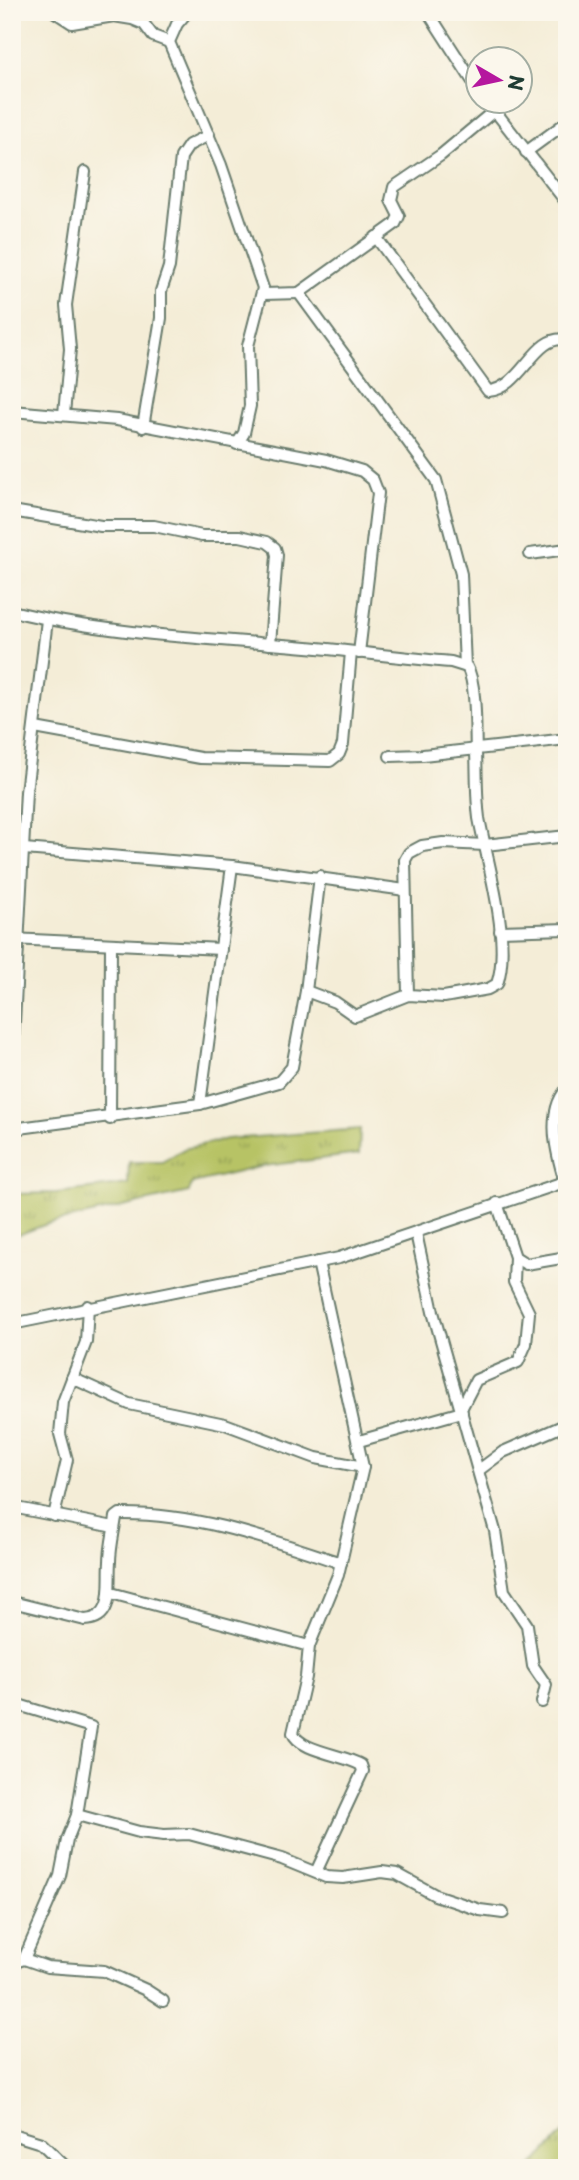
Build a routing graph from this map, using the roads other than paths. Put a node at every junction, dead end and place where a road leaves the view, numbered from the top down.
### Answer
1 (55, 12) edge
2 (187, 12) edge
3 (428, 12) edge
4 (169, 42) junction
5 (463, 65) edge
6 (481, 116) edge
7 (499, 116) edge
8 (567, 122) edge
9 (209, 135) junction
10 (526, 152) junction
11 (85, 172) dead end
12 (567, 203) edge
13 (376, 237) junction
14 (299, 293) junction
15 (264, 294) junction
16 (567, 340) edge
17 (12, 411) edge
18 (64, 414) junction
19 (143, 426) junction
20 (237, 444) junction
21 (12, 511) edge
22 (567, 549) edge
23 (530, 554) dead end
24 (12, 611) edge
25 (47, 620) junction
26 (270, 644) junction
27 (355, 652) junction
28 (465, 666) junction
29 (35, 728) junction
30 (567, 739) edge
31 (476, 748) junction
32 (390, 756) dead end
33 (567, 836) edge
34 (485, 845) junction
35 (18, 849) edge
36 (232, 866) junction
37 (320, 876) junction
38 (405, 890) junction
39 (567, 929) edge
40 (500, 930) junction
41 (16, 939) edge
42 (111, 945) junction
43 (221, 949) junction
44 (306, 991) junction
45 (408, 995) junction
46 (12, 1062) edge
47 (567, 1089) edge
48 (200, 1104) junction
49 (110, 1119) junction
50 (12, 1129) edge
51 (566, 1181) edge
52 (497, 1203) junction
53 (416, 1233) junction
54 (514, 1257) junction
55 (567, 1257) edge
56 (318, 1262) junction
57 (88, 1306) junction
58 (12, 1324) edge
59 (72, 1378) junction
60 (462, 1411) junction
61 (567, 1424) edge
62 (359, 1441) junction
63 (363, 1467) junction
64 (479, 1470) junction
65 (12, 1507) edge
66 (54, 1516) junction
67 (114, 1527) junction
68 (341, 1563) junction
69 (110, 1593) junction
70 (12, 1602) edge
71 (309, 1646) junction
72 (542, 1702) dead end
73 (12, 1703) edge
74 (77, 1815) junction
75 (316, 1872) junction
76 (503, 1913) dead end
77 (18, 1961) edge
78 (163, 2001) dead end
79 (12, 2134) edge
80 (67, 2168) edge

1 - 4 street
2 - 4 street
3 - 5 street
4 - 9 street
6 - 13 street
7 - 10 street
8 - 10 street
9 - 15 street
9 - 19 street
10 - 12 street
11 - 18 street
13 - 14 street
13 - 16 street
14 - 15 street
14 - 28 street
15 - 20 street
17 - 18 street
18 - 19 street
19 - 20 street
20 - 27 street
21 - 26 street
22 - 23 street
24 - 25 street
25 - 26 street
25 - 29 street
26 - 27 street
27 - 28 street
27 - 29 street
28 - 31 street
29 - 35 street
30 - 31 street
31 - 32 street
31 - 34 street
33 - 34 street
34 - 38 street
34 - 40 street
35 - 36 street
35 - 41 street
36 - 37 street
36 - 43 street
37 - 38 street
37 - 44 street
38 - 45 street
39 - 40 street
40 - 45 street
41 - 42 street
41 - 46 street
42 - 43 street
42 - 49 street
43 - 48 street
44 - 45 street
44 - 48 street
47 - 51 street
48 - 49 street
49 - 50 street
51 - 52 street
52 - 53 street
52 - 54 street
53 - 56 street
53 - 60 street
54 - 55 street
54 - 60 street
56 - 57 street
56 - 62 street
57 - 58 street
57 - 59 street
59 - 63 street
59 - 66 street
60 - 62 street
60 - 64 street
61 - 64 street
62 - 63 street
63 - 68 street
64 - 72 street
65 - 66 street
66 - 67 street
67 - 68 street
67 - 69 street
68 - 71 street
69 - 70 street
69 - 71 street
71 - 75 street
73 - 74 street
74 - 75 street
74 - 77 street
75 - 76 street
77 - 78 street
79 - 80 street

